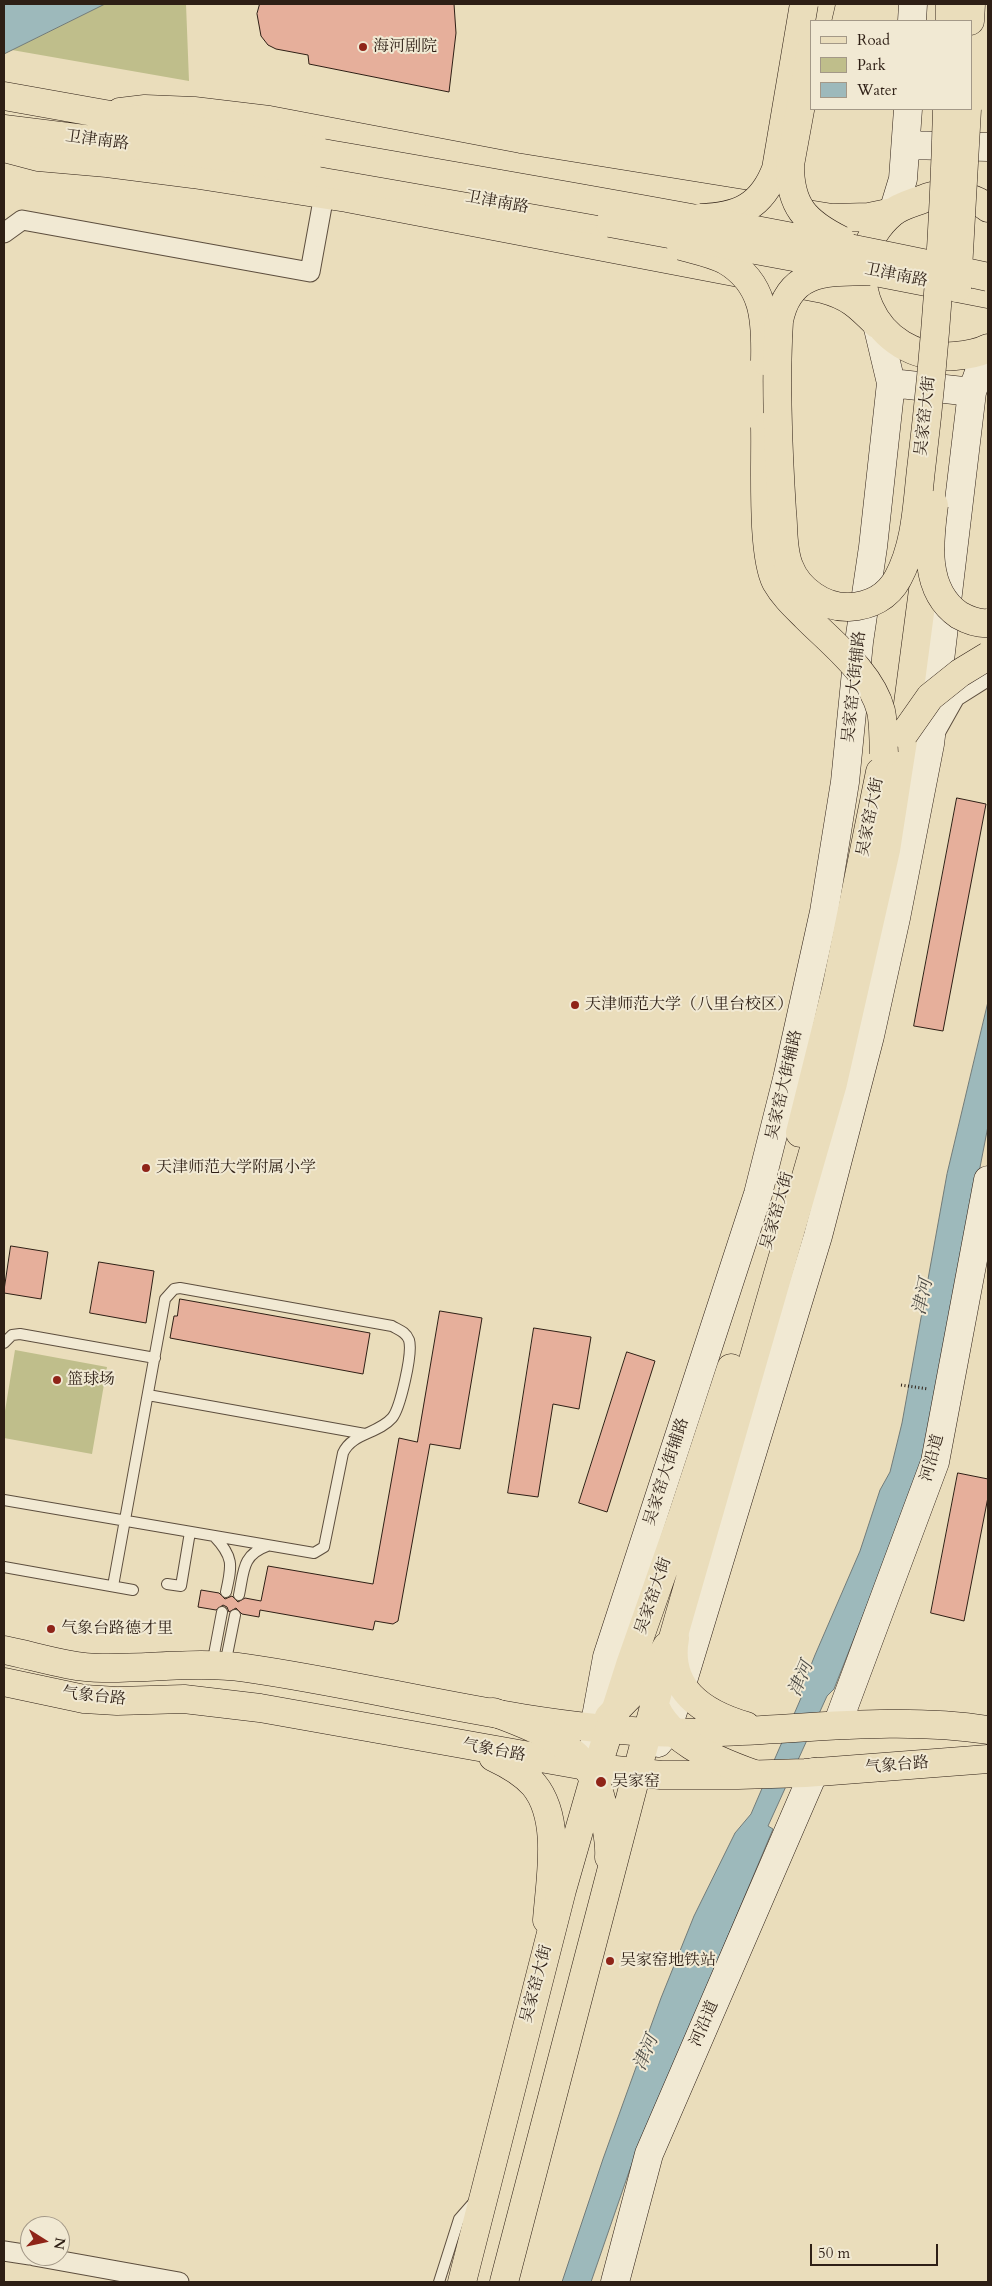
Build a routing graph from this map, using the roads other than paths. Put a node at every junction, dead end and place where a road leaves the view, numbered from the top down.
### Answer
1 (804, 4) edge
2 (821, 4) edge
3 (913, 4) edge
4 (950, 4) edge
5 (971, 4) edge
6 (817, 20) edge
7 (912, 20) edge
8 (950, 20) edge
9 (970, 20) edge
10 (810, 55) edge
11 (9, 97) edge
12 (908, 110) edge
13 (947, 110) edge
14 (967, 110) edge
15 (109, 113) junction
16 (4, 129) edge
17 (906, 145) junction
18 (988, 147) edge
19 (4, 148) edge
20 (322, 173) junction
21 (988, 208) edge
22 (893, 212) junction
23 (695, 218) junction
24 (610, 223) junction
25 (4, 233) edge
26 (874, 262) junction
27 (988, 277) edge
28 (988, 294) edge
29 (877, 324) junction
30 (988, 348) edge
31 (891, 383) junction
32 (972, 392) junction
33 (922, 533) junction
34 (988, 623) edge
35 (988, 656) edge
36 (988, 676) edge
37 (904, 734) junction
38 (930, 744) junction
39 (884, 753) junction
40 (988, 1180) edge
41 (4, 1343) edge
42 (154, 1358) junction
43 (733, 1392) junction
44 (148, 1395) junction
45 (365, 1434) junction
46 (4, 1500) edge
47 (683, 1514) junction
48 (124, 1521) junction
49 (190, 1532) junction
50 (214, 1536) junction
51 (268, 1546) junction
52 (4, 1567) edge
53 (167, 1584) dead end
54 (113, 1586) junction
55 (133, 1590) dead end
56 (226, 1592) dead end
57 (239, 1595) dead end
58 (222, 1612) dead end
59 (235, 1614) dead end
60 (679, 1618) junction
61 (4, 1650) edge
62 (218, 1666) junction
63 (648, 1676) junction
64 (4, 1682) edge
65 (682, 1684) junction
66 (493, 1712) junction
67 (607, 1723) junction
68 (662, 1726) junction
69 (830, 1726) junction
70 (759, 1730) junction
71 (988, 1730) edge
72 (554, 1740) junction
73 (474, 1747) junction
74 (988, 1759) edge
75 (592, 1771) junction
76 (637, 1772) junction
77 (810, 1772) junction
78 (754, 1774) junction
79 (608, 1881) junction
80 (544, 1958) junction
81 (484, 2191) junction
82 (4, 2251) edge
83 (20, 2253) edge
84 (70, 2262) edge
85 (179, 2282) edge
86 (439, 2282) edge
87 (462, 2282) edge
88 (504, 2282) edge
89 (615, 2282) edge

1 - 23 main road, bridge
2 - 6 main road
3 - 7 street
4 - 8 main road
5 - 9 main road
10 - 26 main road, bridge
11 - 15 main road, 卫津南路
12 - 17 street
13 - 33 main road, 吴家窑大街, bridge
14 - 33 main road, 吴家窑大街, bridge
15 - 20 main road, 卫津南路
15 - 22 main road
16 - 20 main road, 卫津南路
17 - 18 street
17 - 22 street
19 - 20 main road
20 - 23 main road, 卫津南路, bridge
20 - 24 main road, 卫津南路
20 - 25 street
20 - 29 main road
21 - 22 main road
22 - 29 main road
23 - 26 main road, 卫津南路, bridge
24 - 26 main road, 卫津南路, bridge
24 - 39 main road, bridge
26 - 27 main road, 卫津南路, bridge
26 - 28 main road, 卫津南路, bridge
26 - 33 main road, bridge
29 - 30 main road
29 - 31 street, 吴家窑大街辅路
30 - 32 street
31 - 32 street
31 - 67 street, 吴家窑大街辅路
32 - 38 street
33 - 34 main road, bridge
33 - 37 main road, 吴家窑大街, bridge
33 - 39 main road, 吴家窑大街, bridge
35 - 37 main road, bridge
36 - 38 street
37 - 43 main road, 吴家窑大街
38 - 65 street
39 - 43 main road, 吴家窑大街
40 - 69 street, 河沿道
41 - 42 lane
42 - 44 lane
42 - 45 lane
43 - 47 main road, 吴家窑大街
43 - 60 main road, 吴家窑大街
44 - 45 lane
44 - 48 lane
45 - 51 lane
46 - 48 lane
47 - 63 main road
47 - 67 main road, 吴家窑大街
48 - 49 lane
48 - 54 lane
49 - 50 lane
49 - 53 lane
50 - 51 lane
50 - 56 lane
51 - 57 lane
52 - 54 lane
54 - 55 lane
58 - 62 lane
59 - 62 lane
60 - 63 main road
60 - 65 main road
60 - 68 main road, 吴家窑大街
61 - 62 main road, 气象台路
62 - 66 main road, 气象台路
63 - 67 main road
63 - 68 main road
64 - 73 main road, 气象台路
65 - 68 street
65 - 70 main road
66 - 67 main road, 气象台路
66 - 72 main road
67 - 68 main road, 气象台路
67 - 72 main road
67 - 75 main road, 吴家窑大街
68 - 70 main road, 气象台路
68 - 76 main road, 吴家窑大街
68 - 78 main road
69 - 70 main road, 气象台路
69 - 71 main road, 气象台路
72 - 73 main road
72 - 75 main road
73 - 75 main road, 气象台路
73 - 80 main road
74 - 77 main road, 气象台路
75 - 76 main road, 气象台路
75 - 79 main road
75 - 80 main road, 吴家窑大街
76 - 78 main road, 气象台路
76 - 79 main road, 吴家窑大街
77 - 78 main road, 气象台路
77 - 89 street, 河沿道
79 - 88 main road, 吴家窑大街
80 - 81 main road, 吴家窑大街
81 - 86 lane
81 - 87 main road, 吴家窑大街
82 - 83 street
84 - 85 street

